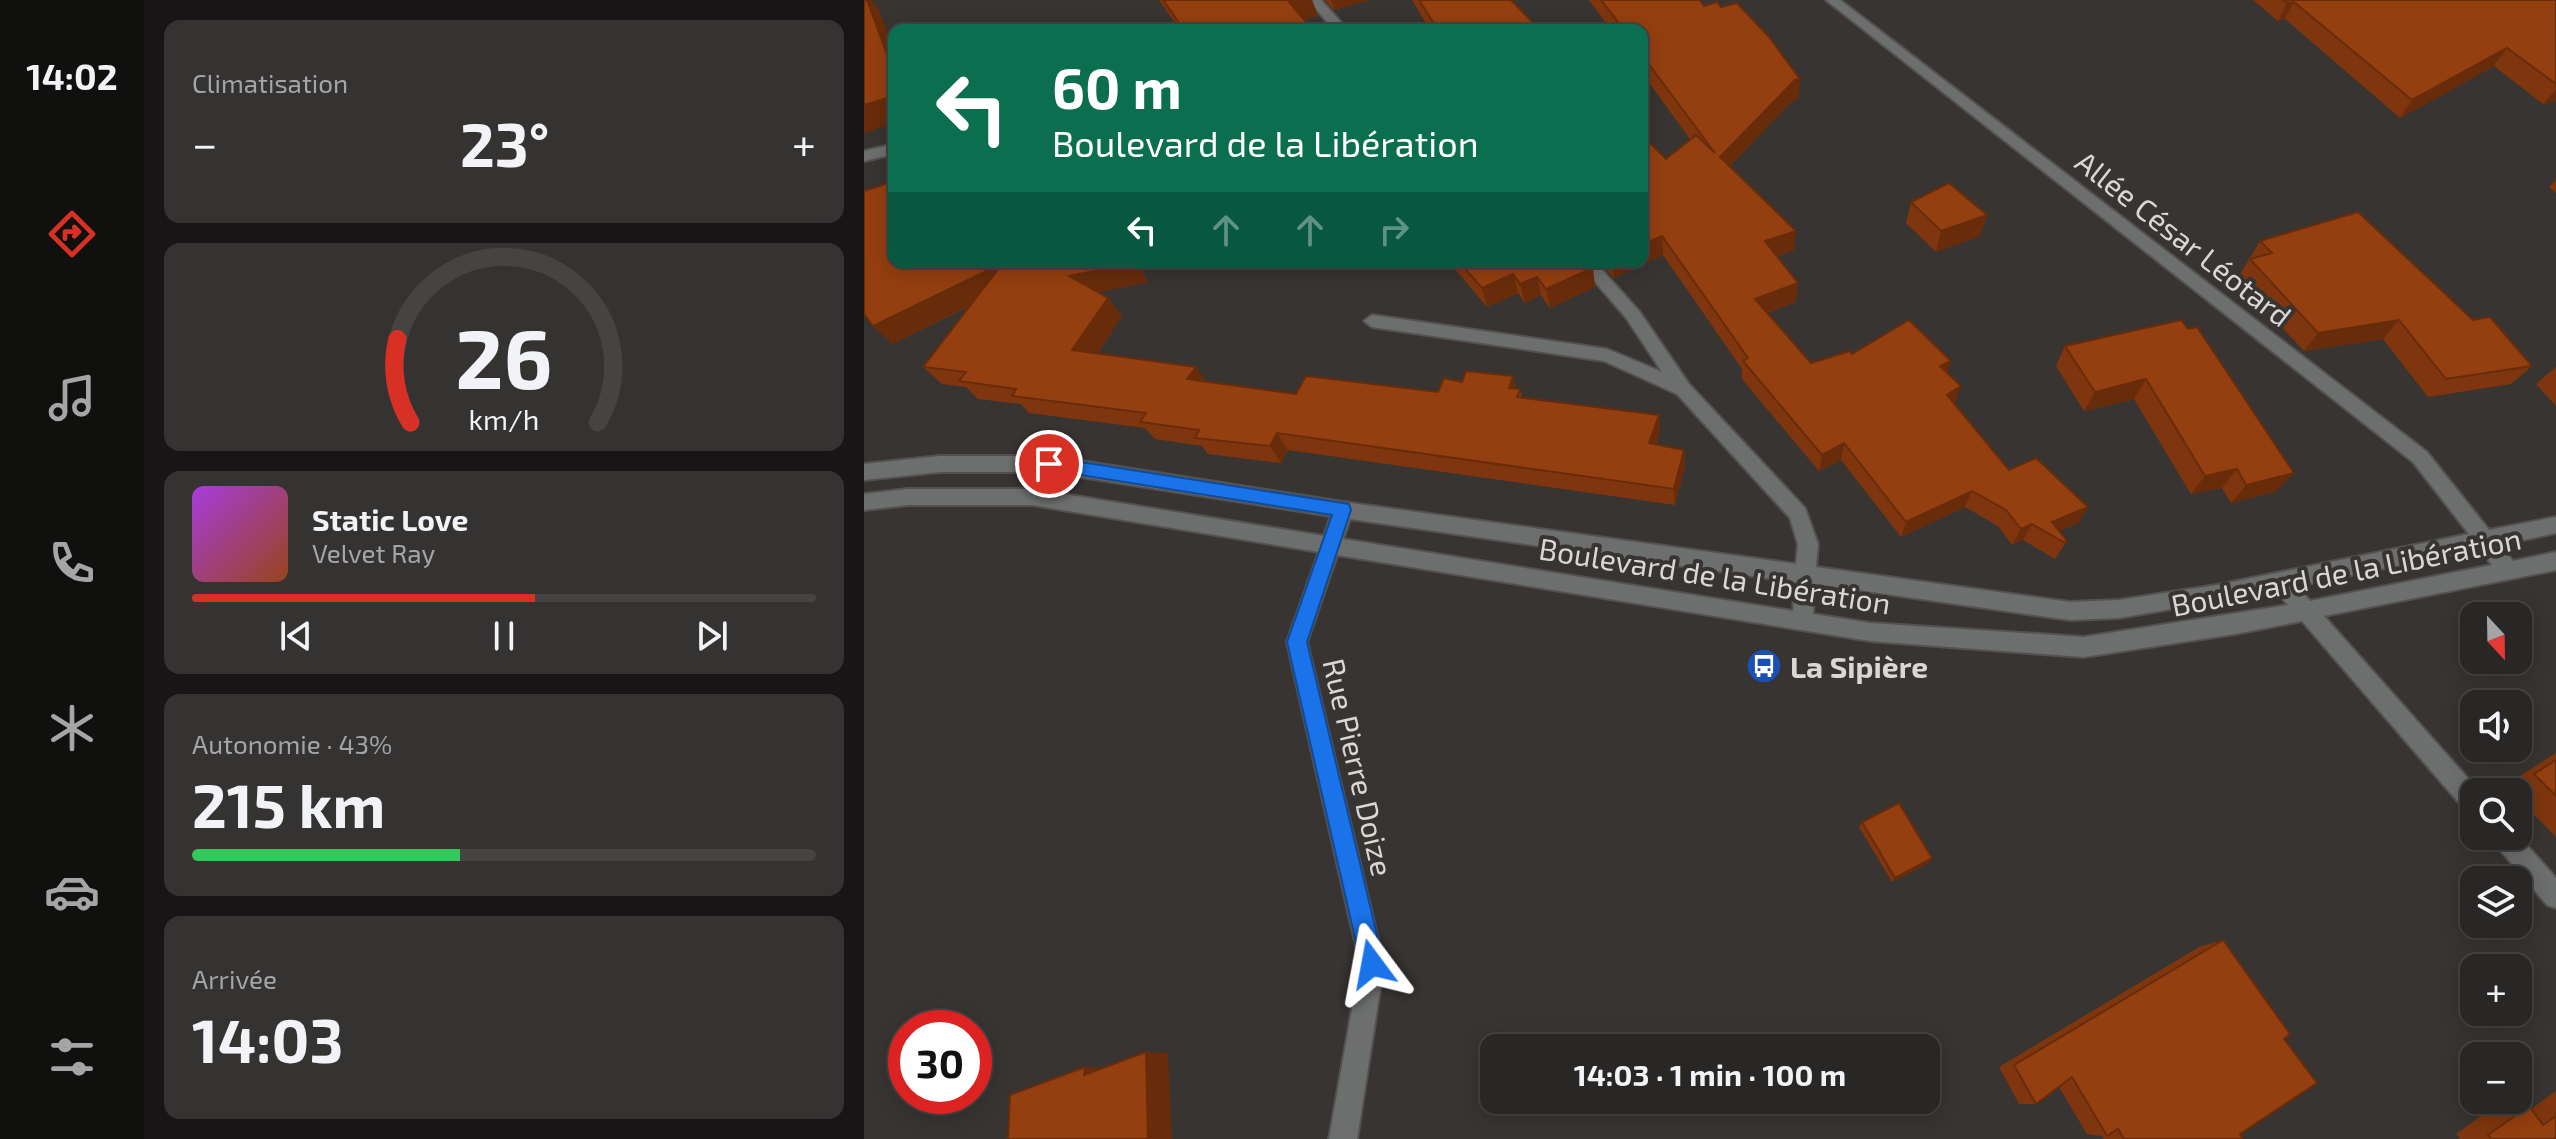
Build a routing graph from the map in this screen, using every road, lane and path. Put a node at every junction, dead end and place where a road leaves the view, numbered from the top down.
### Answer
1 (1314, 0) edge
2 (1832, 0) edge
3 (1336, 24) edge
4 (888, 150) edge
5 (864, 156) edge
6 (1591, 268) edge
7 (1372, 321) dead end
8 (1683, 389) junction
9 (864, 472) edge
10 (864, 502) edge
11 (1343, 510) junction
12 (2556, 525) edge
13 (2483, 538) junction
14 (1330, 546) junction
15 (2556, 561) edge
16 (2508, 570) junction
17 (1808, 576) junction
18 (2280, 581) junction
19 (2305, 611) junction
20 (1802, 622) junction
21 (2460, 787) edge
22 (2515, 850) edge
23 (2556, 896) edge
24 (1343, 1139) edge

1 - 3 street
2 - 13 street, Allée César Léotard
4 - 5 street
6 - 8 street
7 - 8 street
8 - 17 street
9 - 11 street, Boulevard de la Libération
10 - 14 street, Boulevard de la Libération
11 - 14 street, Rue Pierre Doize
11 - 17 street, Boulevard de la Libération
12 - 13 street, Boulevard de la Libération
13 - 16 street, Allée César Léotard
13 - 18 street, Boulevard de la Libération
14 - 20 street, Boulevard de la Libération
14 - 24 street, Rue Pierre Doize
15 - 16 street, Boulevard de la Libération
16 - 19 street, Boulevard de la Libération
17 - 18 street, Boulevard de la Libération
17 - 20 street
18 - 19 street
19 - 20 street, Boulevard de la Libération
19 - 21 street
22 - 23 street

